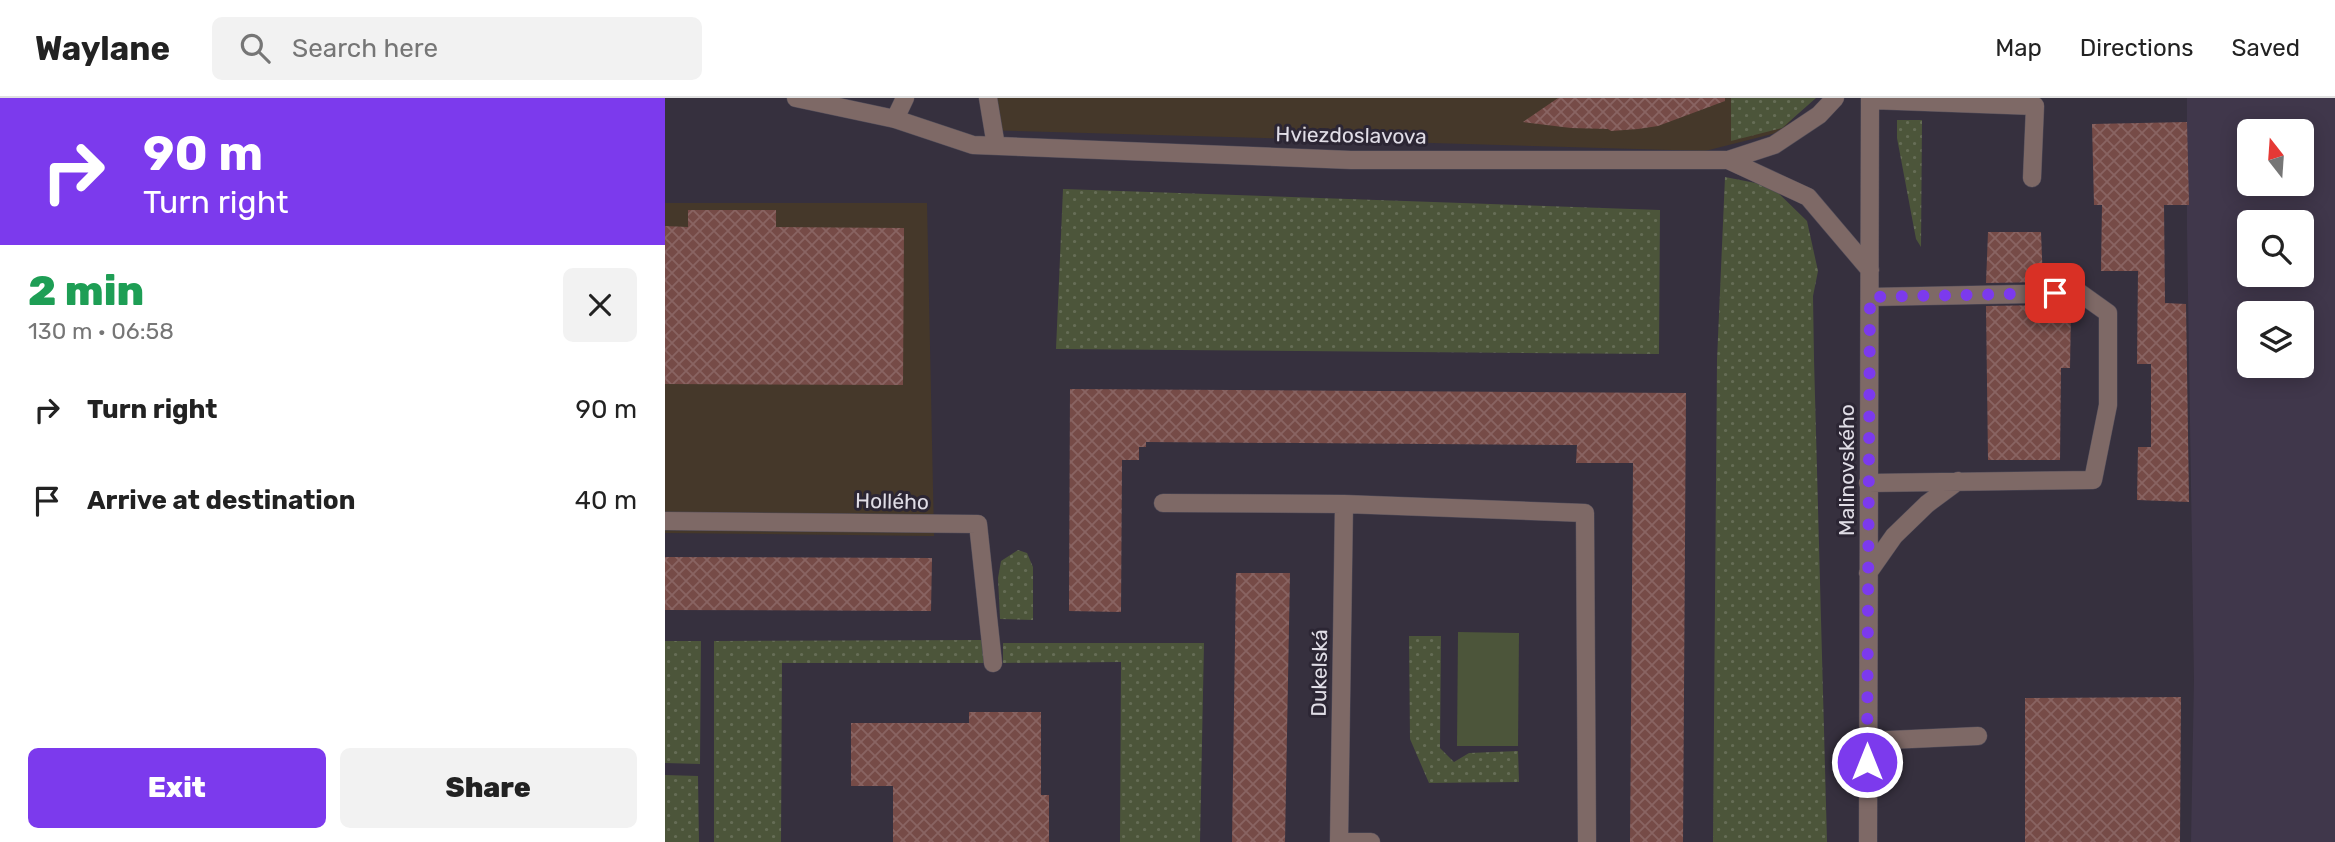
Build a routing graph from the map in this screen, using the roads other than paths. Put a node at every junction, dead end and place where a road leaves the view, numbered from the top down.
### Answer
1 (796, 98) edge
2 (905, 98) edge
3 (988, 98) edge
4 (1835, 98) edge
5 (1870, 99) edge
6 (2037, 102) edge
7 (895, 119) junction
8 (996, 146) junction
9 (1728, 160) junction
10 (2032, 178) dead end
11 (1870, 270) junction
12 (1870, 297) junction
13 (1958, 481) junction
14 (1868, 483) junction
15 (1163, 503) dead end
16 (1344, 504) junction
17 (665, 521) edge
18 (1868, 573) junction
19 (993, 663) dead end
20 (1977, 736) dead end
21 (1867, 741) junction
22 (1339, 842) edge
23 (1371, 842) edge
24 (1587, 842) edge
25 (1868, 842) edge

1 - 7 street, Hviezdoslavova
2 - 7 street
3 - 8 street
4 - 9 street
5 - 6 street
5 - 11 street, Malinovského
6 - 10 street
7 - 8 street, Hviezdoslavova
8 - 9 street, Hviezdoslavova
9 - 11 street, Hviezdoslavova
11 - 12 street, Malinovského
12 - 13 street
12 - 14 street, Malinovského
13 - 14 street
13 - 18 street
14 - 18 street, Malinovského
15 - 16 street
16 - 22 street, Dukelská
16 - 24 street
17 - 19 street, Hollého
18 - 21 street, Malinovského
20 - 21 street
21 - 25 street, Malinovského
22 - 23 street

